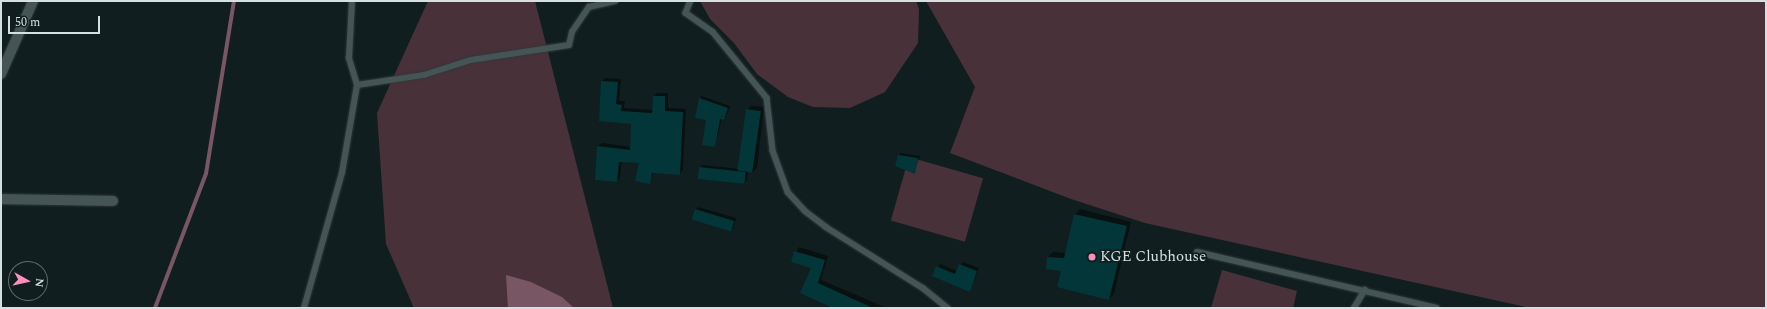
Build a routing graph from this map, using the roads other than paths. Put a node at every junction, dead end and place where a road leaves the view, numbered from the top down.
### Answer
1 (33, 1) edge
2 (352, 1) edge
3 (615, 1) edge
4 (691, 1) edge
5 (1, 74) edge
6 (357, 86) junction
7 (1, 199) edge
8 (113, 201) dead end
9 (1197, 252) dead end
10 (1365, 290) junction
11 (304, 308) edge
12 (948, 308) edge
13 (1354, 308) edge
14 (1437, 308) edge

1 - 5 street
2 - 6 lane
3 - 6 lane
4 - 12 lane
6 - 11 lane
7 - 8 street
9 - 10 lane
10 - 13 lane
10 - 14 lane

